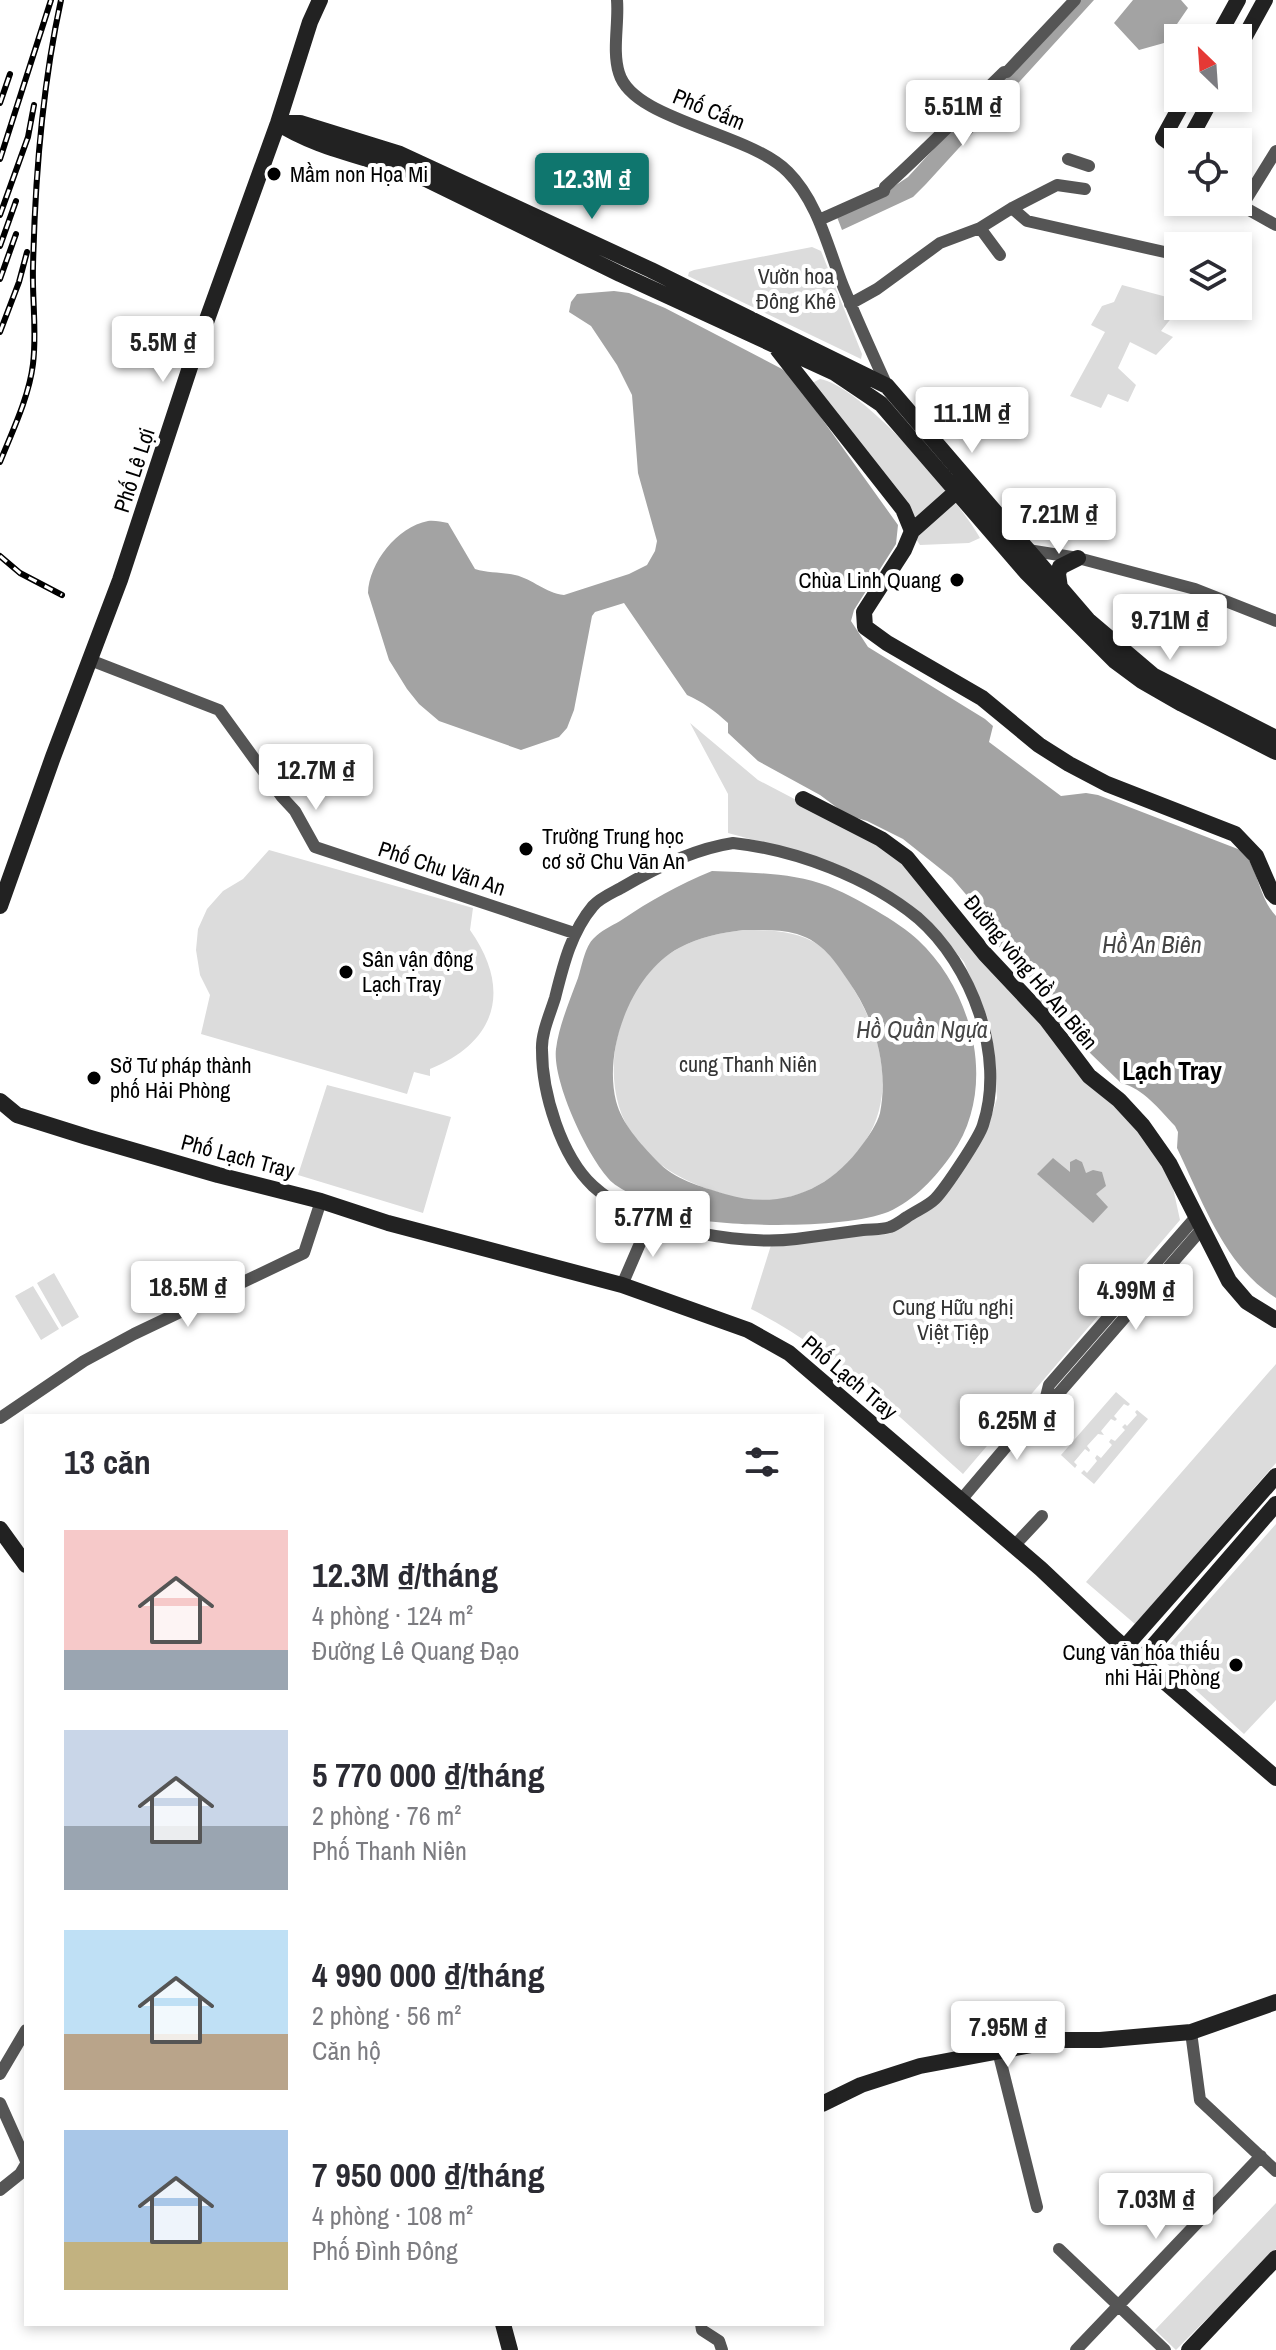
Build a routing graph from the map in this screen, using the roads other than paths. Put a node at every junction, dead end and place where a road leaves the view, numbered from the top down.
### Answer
1 (320, 0) edge
2 (617, 0) edge
3 (1075, 0) edge
4 (1238, 0) edge
5 (1265, 0) edge
6 (1225, 24) edge
7 (1252, 24) edge
8 (278, 123) junction
9 (1276, 151) edge
10 (1068, 159) dead end
11 (1089, 166) dead end
12 (1085, 189) dead end
13 (1012, 208) junction
14 (819, 220) junction
15 (1276, 225) edge
16 (980, 228) junction
17 (1164, 252) edge
18 (1000, 255) dead end
19 (850, 304) junction
20 (760, 326) junction
21 (774, 346) junction
22 (887, 386) junction
23 (881, 404) junction
24 (957, 491) junction
25 (912, 531) junction
26 (1021, 554) junction
27 (1078, 558) junction
28 (1060, 588) junction
29 (1276, 621) edge
30 (90, 660) junction
31 (1276, 738) edge
32 (1276, 752) edge
33 (803, 799) dead end
34 (1276, 897) edge
35 (0, 906) edge
36 (574, 933) junction
37 (0, 1101) edge
38 (8, 1117) edge
39 (321, 1201) junction
40 (651, 1218) junction
41 (1198, 1224) junction
42 (622, 1285) junction
43 (1276, 1320) edge
44 (0, 1418) edge
45 (1276, 1476) edge
46 (1272, 1498) edge
47 (961, 1500) junction
48 (1042, 1516) dead end
49 (0, 1529) edge
50 (1014, 1546) junction
51 (24, 1562) edge
52 (1125, 1647) junction
53 (1141, 1660) junction
54 (1276, 1778) edge
55 (1276, 2002) edge
56 (1191, 2032) junction
57 (24, 2033) edge
58 (998, 2051) junction
59 (0, 2074) edge
60 (0, 2103) edge
61 (824, 2103) edge
62 (1261, 2156) junction
63 (24, 2158) edge
64 (24, 2167) edge
65 (1276, 2171) edge
66 (0, 2190) edge
67 (1037, 2207) dead end
68 (1059, 2249) dead end
69 (1276, 2258) edge
70 (1119, 2306) junction
71 (504, 2326) edge
72 (701, 2326) edge
73 (510, 2350) edge
74 (722, 2350) edge
75 (1076, 2350) edge
76 (1165, 2350) edge
77 (1189, 2350) edge

1 - 8 street, Phố Lê Lợi
2 - 14 street, Phố Cấm
3 - 14 street
4 - 6 street
5 - 7 street
8 - 20 street
8 - 21 street
8 - 30 street, Phố Lê Lợi
9 - 15 street
10 - 11 street
12 - 13 street
13 - 16 street
13 - 17 street
14 - 19 street, Phố Cấm
16 - 18 street
16 - 19 street
19 - 22 street, Phố Cấm
20 - 21 street
20 - 22 street
21 - 23 street
21 - 25 street
22 - 23 street
22 - 26 street
23 - 24 street
24 - 25 street
24 - 26 street
25 - 34 street
26 - 27 street
26 - 28 street
26 - 32 street
27 - 28 street
27 - 29 street
28 - 31 street
30 - 35 street, Phố Lê Lợi
30 - 36 street, Phố Chu Văn An
33 - 41 street, Đường vòng Hồ An Biên
36 - 40 street
36 - 40 street
37 - 38 street, Phố Lạch Tray
38 - 39 street, Phố Lạch Tray
39 - 42 street, Phố Lạch Tray
39 - 44 street
40 - 42 street
41 - 43 street, Đường vòng Hồ An Biên
41 - 47 street
42 - 47 street, Phố Lạch Tray
45 - 46 street
46 - 52 street
46 - 53 street
47 - 50 street, Phố Lạch Tray
48 - 50 street
49 - 51 street
50 - 52 street, Phố Lạch Tray
52 - 53 street, Phố Lạch Tray
53 - 54 street, Phố Lạch Tray
55 - 56 street
56 - 58 street
56 - 62 street
57 - 59 street
58 - 61 street
58 - 67 street
60 - 63 street
62 - 65 street
62 - 70 street
64 - 66 street
68 - 70 street
69 - 77 street
70 - 75 street
70 - 76 street
71 - 73 street
72 - 74 street

